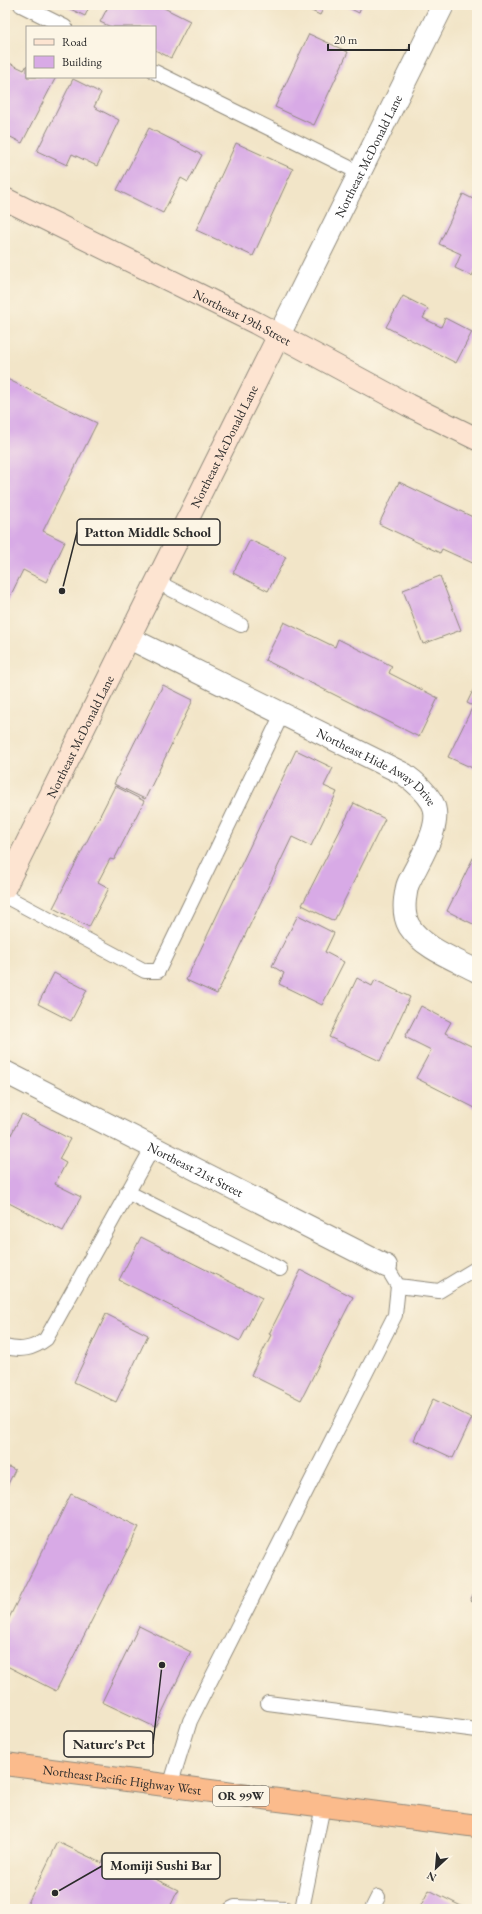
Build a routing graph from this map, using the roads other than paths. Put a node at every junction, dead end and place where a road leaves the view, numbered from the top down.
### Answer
1 (21, 5) edge
2 (443, 5) edge
3 (63, 26) edge
4 (156, 72) edge
5 (360, 173) junction
6 (5, 199) edge
7 (279, 335) junction
8 (477, 439) edge
9 (157, 582) junction
10 (241, 625) dead end
11 (129, 638) junction
12 (282, 714) junction
13 (5, 887) edge
14 (5, 896) edge
15 (477, 971) edge
16 (5, 1072) edge
17 (153, 1146) junction
18 (127, 1192) junction
19 (386, 1266) joint
20 (477, 1268) edge
21 (280, 1269) dead end
22 (398, 1286) junction
23 (5, 1347) edge
24 (268, 1703) dead end
25 (477, 1730) edge
26 (5, 1764) edge
27 (170, 1786) junction
28 (323, 1806) junction
29 (477, 1826) edge
30 (231, 1909) edge
31 (286, 1909) edge
32 (302, 1909) edge

1 - 3 lane
2 - 5 street, Northeast McDonald Lane
4 - 5 lane
5 - 7 street, Northeast McDonald Lane
6 - 7 street, Northeast 19th Street
7 - 8 street, Northeast 19th Street
7 - 9 street, Northeast McDonald Lane
9 - 10 lane
9 - 11 street, Northeast McDonald Lane
11 - 12 street, Northeast Hide Away Drive
11 - 13 street, Northeast McDonald Lane
12 - 14 lane
12 - 15 street, Northeast Hide Away Drive
16 - 17 street, Northeast 21st Street
17 - 18 lane
17 - 19 street, Northeast 21st Street
18 - 21 lane
18 - 23 lane
19 - 22 lane
20 - 22 lane
22 - 27 lane
24 - 25 lane
26 - 27 highway, Northeast Pacific Highway West / OR 99W
27 - 28 highway, Northeast Pacific Highway West / OR 99W
28 - 29 highway, Northeast Pacific Highway West / OR 99W
28 - 32 lane
30 - 31 lane

